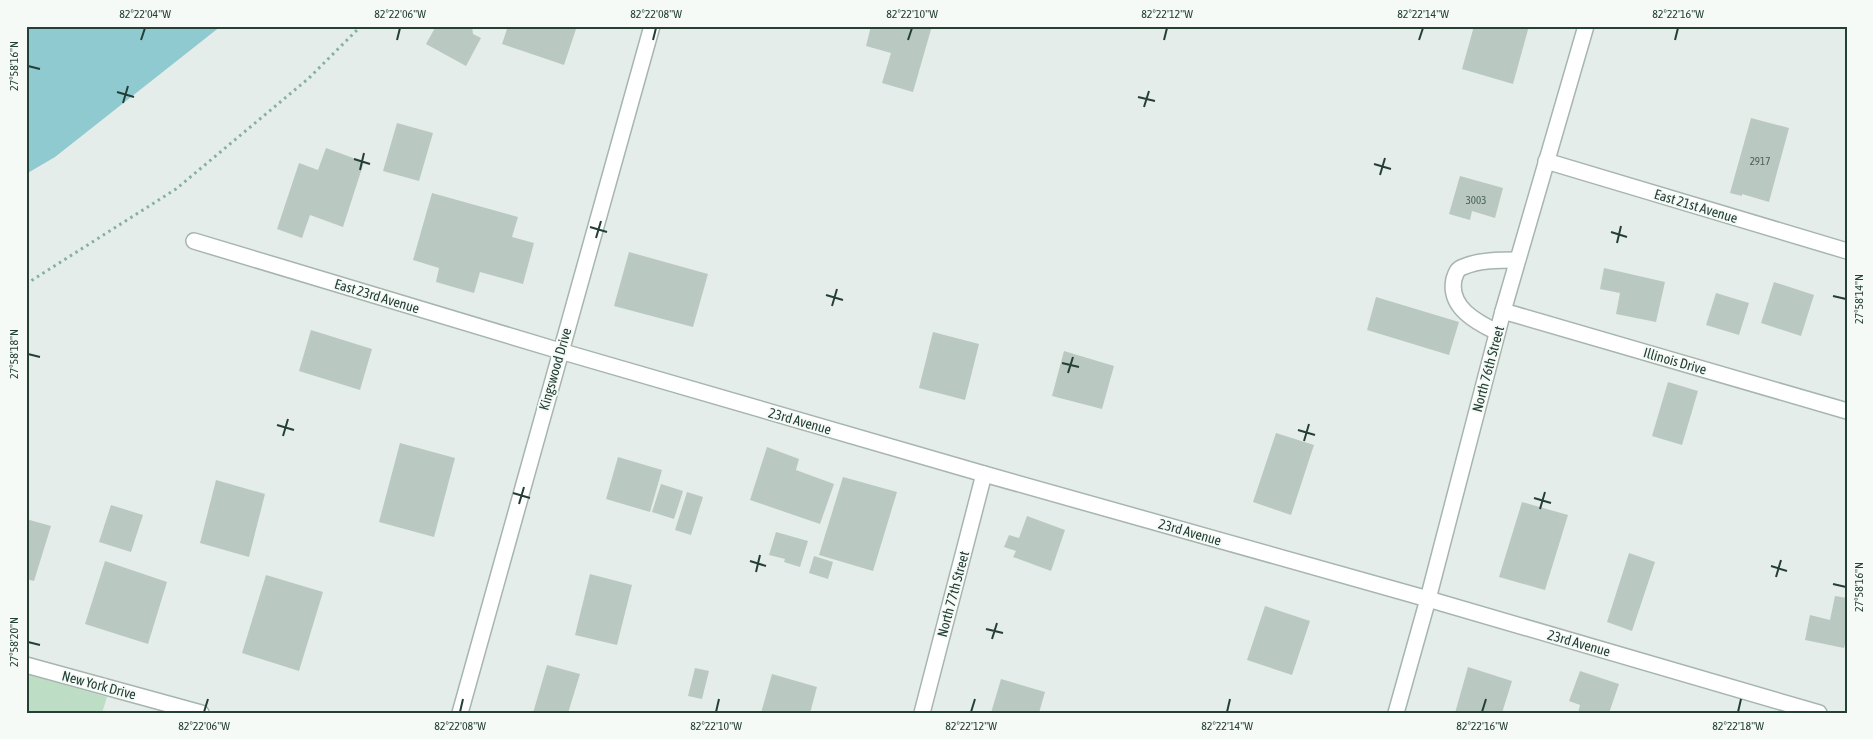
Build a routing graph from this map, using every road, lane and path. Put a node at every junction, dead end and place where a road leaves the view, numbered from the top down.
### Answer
1 (361, 26) edge
2 (652, 26) edge
3 (1586, 26) edge
4 (1546, 162) junction
5 (194, 241) dead end
6 (1847, 251) edge
7 (1517, 260) junction
8 (26, 284) edge
9 (1503, 311) junction
10 (1497, 332) junction
11 (560, 351) junction
12 (1847, 411) edge
13 (984, 474) junction
14 (1428, 599) junction
15 (26, 665) edge
16 (201, 713) edge
17 (460, 713) edge
18 (922, 713) edge
19 (1396, 713) edge
20 (1819, 713) edge

1 - 8 path
2 - 11 street, Kingswood Drive
3 - 4 street, North 76th Street
4 - 6 street, East 21st Avenue
4 - 7 street, North 76th Street
5 - 11 street, East 23rd Avenue
7 - 9 street, North 76th Street
7 - 10 street
9 - 10 street, North 76th Street
9 - 12 street, Illinois Drive
10 - 14 street, North 76th Street
11 - 13 street, 23rd Avenue
11 - 17 street, Kingswood Drive
13 - 14 street, 23rd Avenue
13 - 18 street, North 77th Street
14 - 19 street, North 76th Street
14 - 20 street, 23rd Avenue
15 - 16 street, New York Drive

